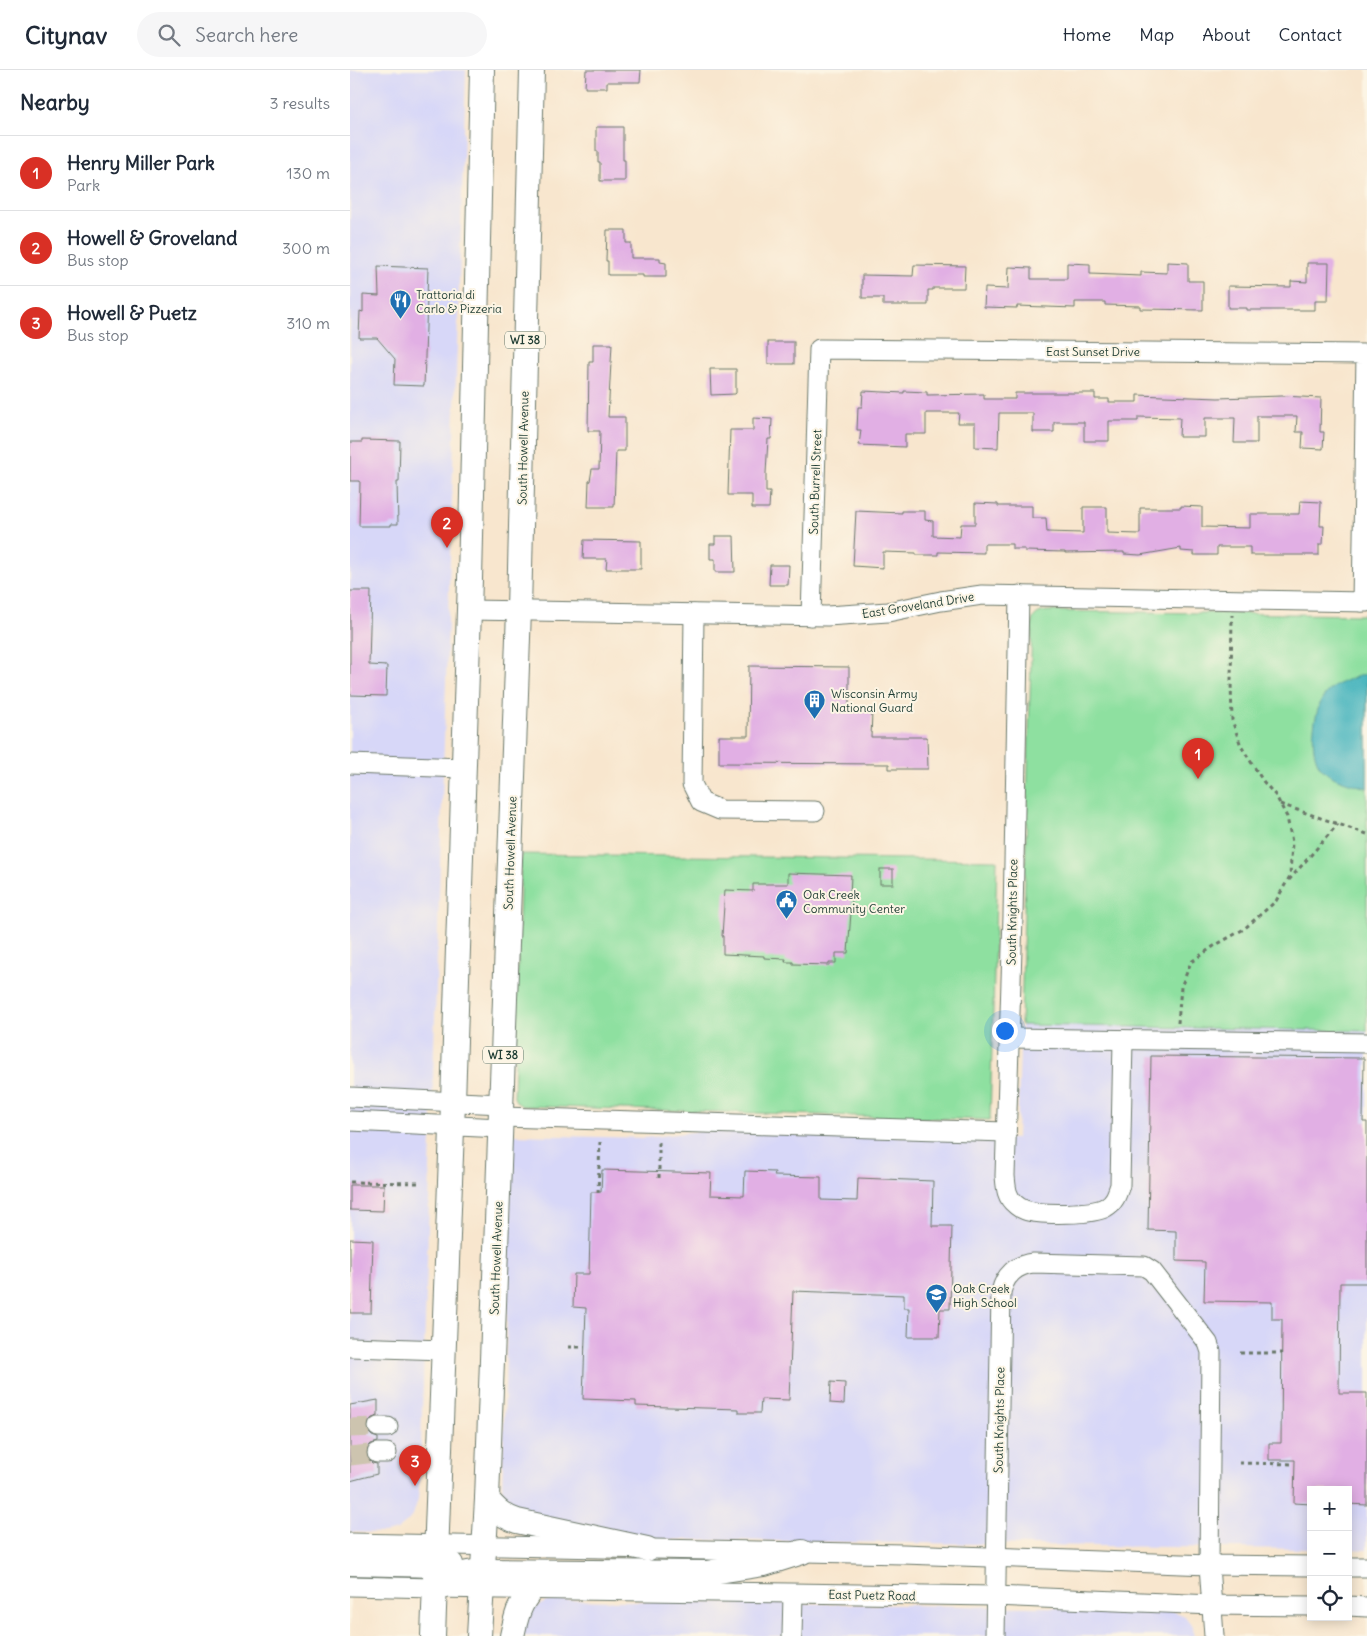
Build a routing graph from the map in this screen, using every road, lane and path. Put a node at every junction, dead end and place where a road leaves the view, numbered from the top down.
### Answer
1 (482, 70) edge
2 (526, 70) edge
3 (532, 70) edge
4 (530, 108) junction
5 (819, 349) joint
6 (1366, 354) edge
7 (1019, 595) junction
8 (1233, 599) junction
9 (1364, 602) edge
10 (468, 610) junction
11 (519, 610) junction
12 (694, 614) junction
13 (811, 616) junction
14 (350, 764) edge
15 (464, 768) junction
16 (1280, 804) junction
17 (815, 811) dead end
18 (1338, 824) junction
19 (1367, 834) edge
20 (1284, 886) junction
21 (1009, 1038) junction
22 (1123, 1040) junction
23 (1176, 1040) junction
24 (1367, 1044) edge
25 (350, 1097) edge
26 (452, 1102) junction
27 (501, 1116) junction
28 (350, 1121) edge
29 (452, 1126) junction
30 (1006, 1132) junction
31 (659, 1141) dead end
32 (600, 1142) dead end
33 (658, 1178) dead end
34 (350, 1182) edge
35 (418, 1183) dead end
36 (598, 1192) dead end
37 (350, 1347) edge
38 (568, 1347) dead end
39 (585, 1347) dead end
40 (444, 1350) junction
41 (1240, 1353) dead end
42 (1282, 1353) dead end
43 (1239, 1464) dead end
44 (1295, 1464) dead end
45 (487, 1499) junction
46 (350, 1543) edge
47 (484, 1547) junction
48 (647, 1549) junction
49 (802, 1552) junction
50 (996, 1557) junction
51 (350, 1563) edge
52 (1209, 1565) junction
53 (435, 1566) junction
54 (1307, 1566) edge
55 (1352, 1567) edge
56 (1367, 1567) edge
57 (482, 1580) junction
58 (350, 1586) edge
59 (532, 1590) junction
60 (793, 1594) junction
61 (995, 1596) junction
62 (1213, 1605) junction
63 (1307, 1606) edge
64 (1352, 1606) edge
65 (1367, 1607) edge
66 (433, 1636) edge
67 (479, 1636) edge
68 (512, 1636) edge
69 (792, 1636) edge
70 (995, 1636) edge
71 (1214, 1636) edge

1 - 10 main road
2 - 4 main road
3 - 4 main road, South Howell Avenue / WI 38
4 - 11 main road, South Howell Avenue / WI 38
5 - 6 street, East Sunset Drive
5 - 13 street, South Burrell Street
6 - 9 street
7 - 8 street, East Groveland Drive
7 - 13 street, East Groveland Drive
7 - 21 street, South Knights Place
8 - 9 street, East Groveland Drive
8 - 16 path
10 - 11 street, East Groveland Drive
10 - 15 main road
11 - 12 street, East Groveland Drive
11 - 27 main road, South Howell Avenue / WI 38
12 - 13 street, East Groveland Drive
12 - 17 street
14 - 15 street
15 - 26 main road
16 - 18 path
16 - 20 path
18 - 19 path
18 - 20 path
20 - 23 path
21 - 22 street
21 - 30 street, South Knights Place
22 - 23 street
22 - 30 street, South Knights Place
23 - 24 street
25 - 26 street
26 - 27 street
26 - 29 main road
27 - 29 street
27 - 30 street
27 - 45 main road, South Howell Avenue / WI 38
28 - 29 street
29 - 40 main road
31 - 33 path
32 - 36 path
34 - 35 path
37 - 40 street
38 - 39 path
40 - 53 main road
41 - 42 path
43 - 44 path
45 - 47 main road, South Howell Avenue / WI 38
45 - 48 main road
46 - 53 street
47 - 48 street
47 - 53 main road
47 - 57 main road, South Howell Avenue / WI 38
48 - 49 street
49 - 50 street
49 - 57 main road
50 - 52 street
50 - 52 street, South Knights Place
50 - 61 street, South Knights Place
51 - 53 main road
52 - 54 street
52 - 62 street
53 - 57 main road
53 - 58 street
53 - 66 main road
55 - 56 street
57 - 59 street, East Puetz Road
57 - 67 main road, South Howell Avenue / WI 38
59 - 60 street, East Puetz Road
59 - 68 main road
60 - 61 street, East Puetz Road
60 - 69 street
61 - 62 street, East Puetz Road
61 - 70 street, South Knights Place
62 - 63 street, East Puetz Road
62 - 71 street
64 - 65 street

